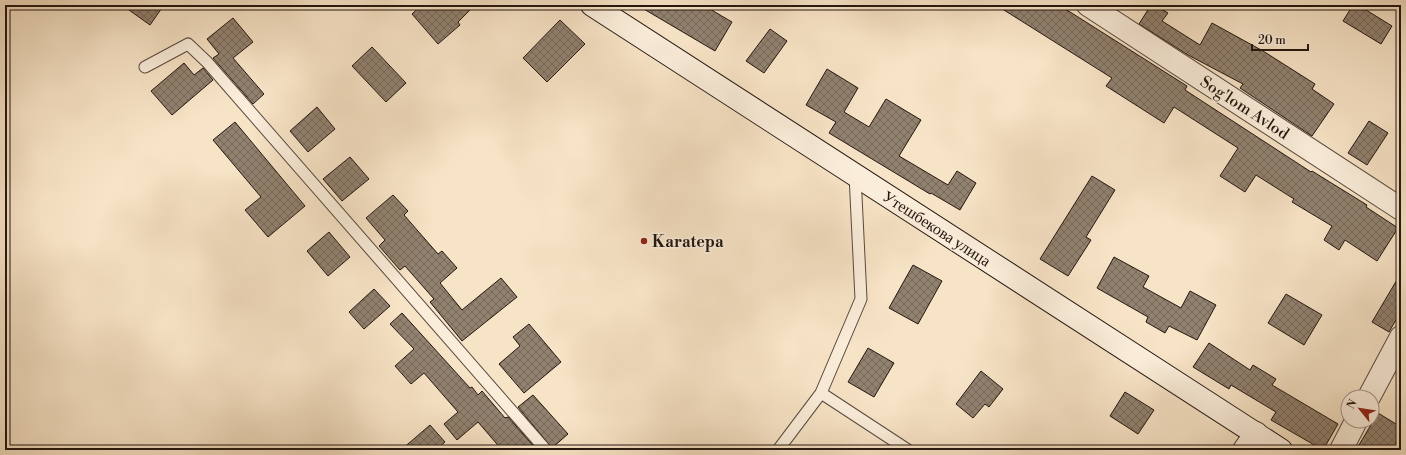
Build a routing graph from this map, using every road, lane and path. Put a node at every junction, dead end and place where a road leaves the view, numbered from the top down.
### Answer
1 (592, 5) edge
2 (1088, 5) edge
3 (145, 68) dead end
4 (855, 175) junction
5 (1401, 209) edge
6 (1401, 337) edge
7 (1373, 389) edge
8 (821, 393) junction
9 (1352, 429) edge
10 (1250, 442) edge
11 (546, 450) edge
12 (778, 450) edge
13 (908, 450) edge
14 (1282, 450) edge
15 (1340, 450) edge

1 - 4 main road, Утешбекова улица
2 - 5 main road, Sog'lom Avlod
3 - 11 lane
4 - 8 lane
4 - 10 main road, Утешбекова улица
6 - 7 main road
8 - 12 lane
8 - 13 lane
9 - 15 main road
10 - 14 main road, Утешбекова улица

